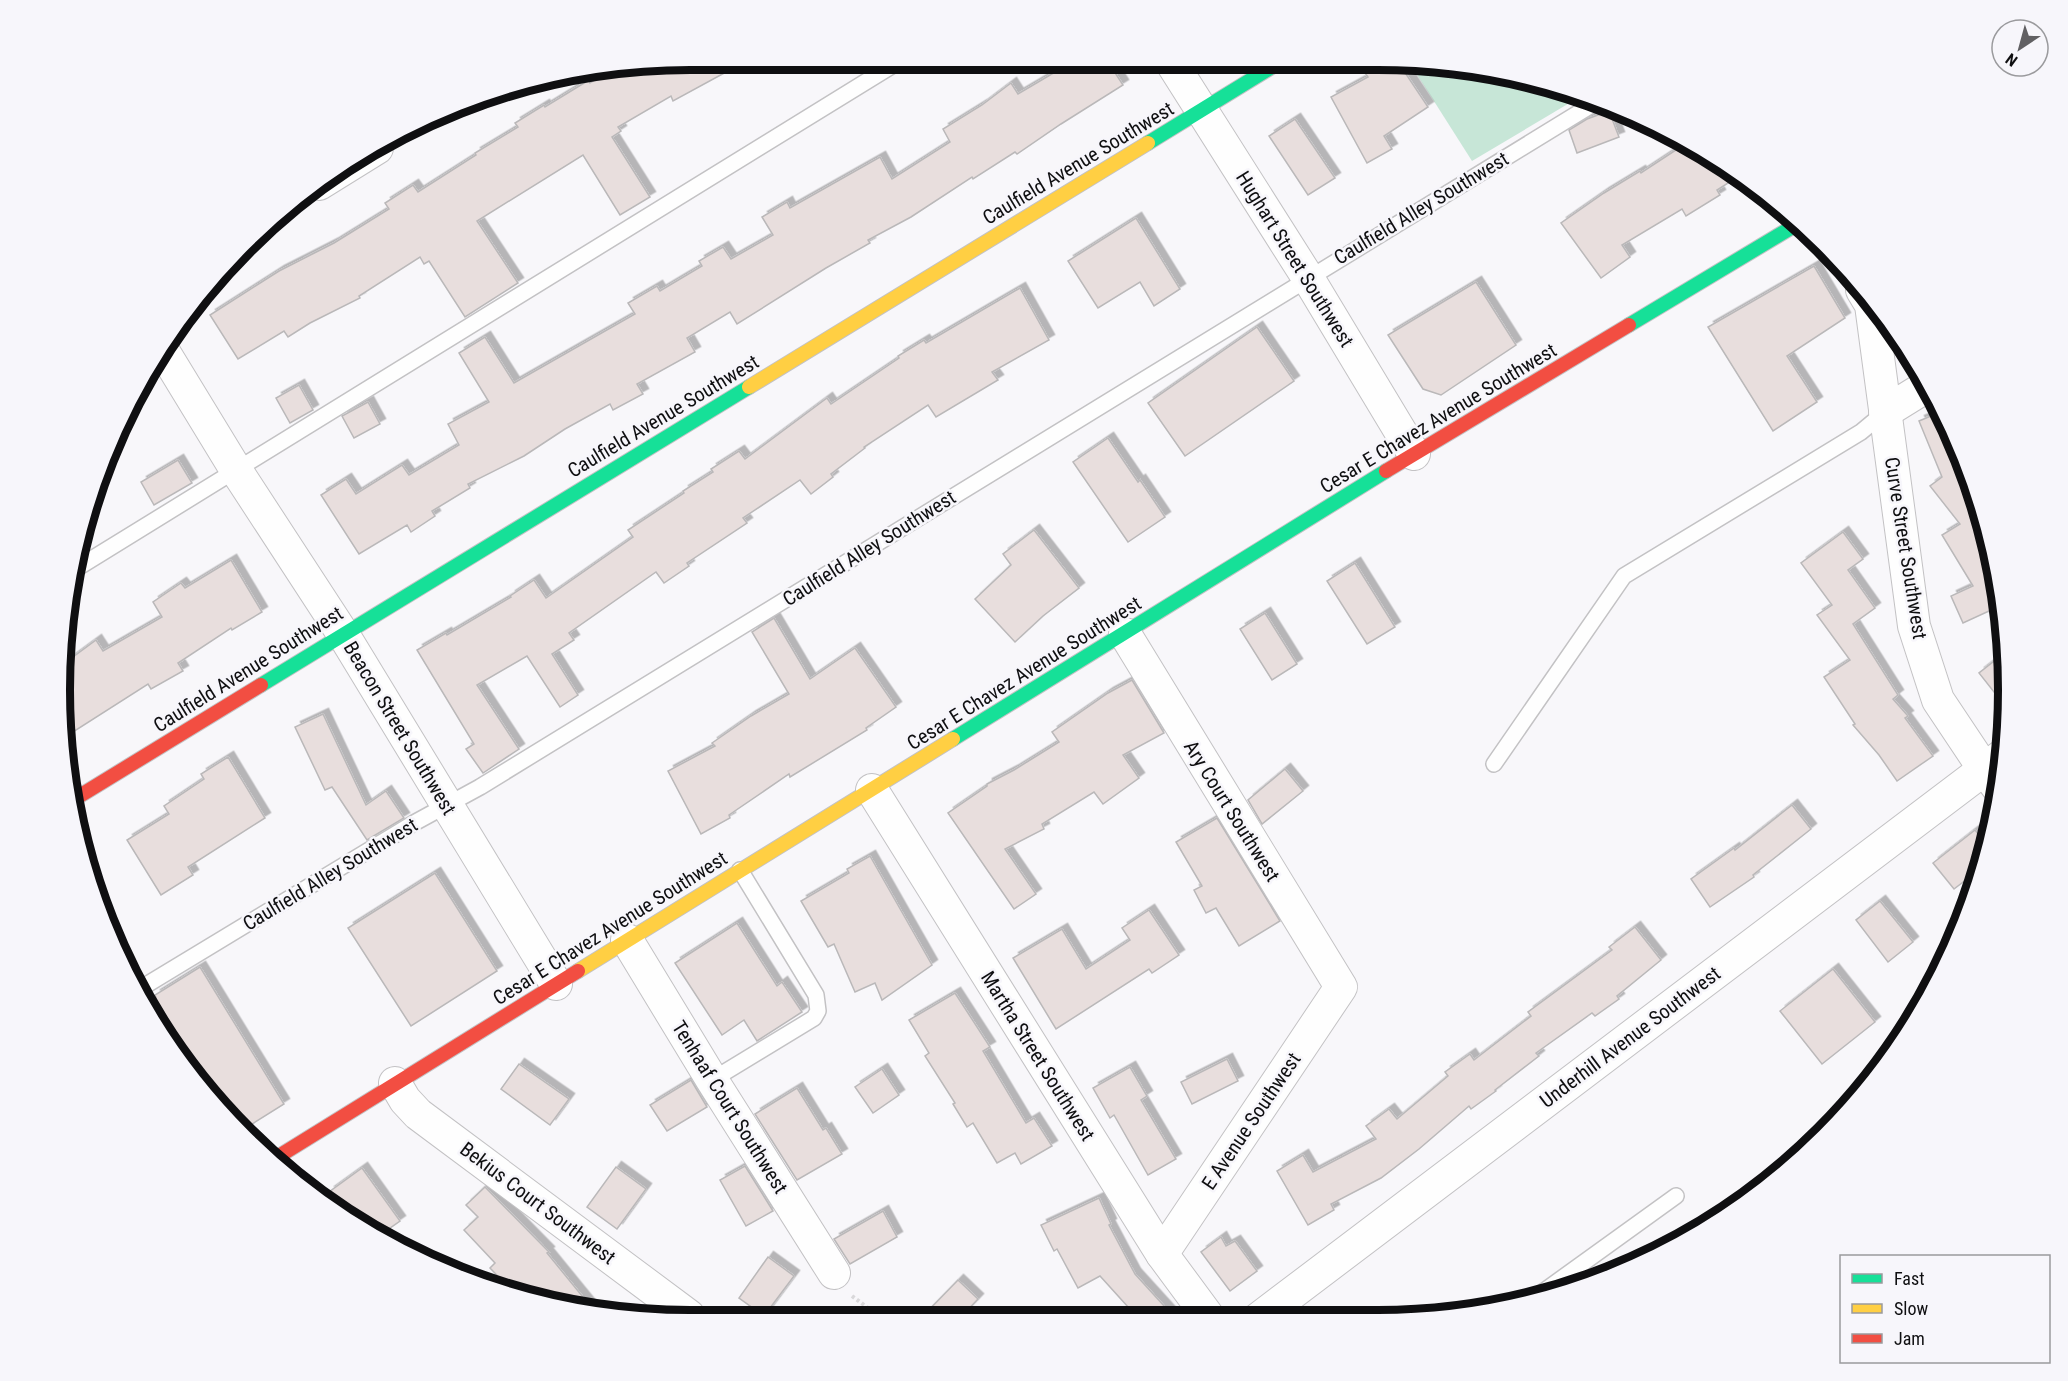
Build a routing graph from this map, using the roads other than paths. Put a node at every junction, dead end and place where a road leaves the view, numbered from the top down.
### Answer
1 (883, 71) edge
2 (1177, 71) edge
3 (1265, 71) edge
4 (1588, 107) edge
5 (1201, 111) junction
6 (1790, 228) edge
7 (1308, 278) junction
8 (1873, 318) edge
9 (168, 358) edge
10 (1920, 391) edge
11 (1885, 412) junction
12 (1414, 454) junction
13 (236, 470) junction
14 (83, 565) edge
15 (343, 634) junction
16 (1125, 634) junction
17 (1494, 764) dead end
18 (1992, 768) edge
19 (1992, 774) edge
20 (872, 790) junction
21 (80, 796) edge
22 (447, 805) junction
23 (740, 870) junction
24 (627, 940) junction
25 (556, 984) junction
26 (146, 985) edge
27 (1341, 987) joint
28 (712, 1080) junction
29 (395, 1083) junction
30 (280, 1155) edge
31 (1676, 1196) dead end
32 (1162, 1254) junction
33 (834, 1273) dead end
34 (1553, 1285) edge
35 (681, 1310) edge
36 (1203, 1310) edge
37 (1270, 1310) edge

1 - 13 lane
2 - 5 street, Hughart Street Southwest
3 - 5 main road, Caulfield Avenue Southwest
4 - 7 lane, Caulfield Alley Southwest
5 - 7 street, Hughart Street Southwest
5 - 15 main road, Caulfield Avenue Southwest
6 - 12 main road, Cesar E Chavez Avenue Southwest
7 - 12 street, Hughart Street Southwest
7 - 22 lane, Caulfield Alley Southwest
8 - 11 street, Curve Street Southwest
9 - 13 street, Beacon Street Southwest
10 - 11 street
11 - 17 lane
11 - 18 street, Curve Street Southwest
12 - 16 main road, Cesar E Chavez Avenue Southwest
13 - 14 lane
13 - 15 street, Beacon Street Southwest
15 - 21 main road, Caulfield Avenue Southwest
15 - 22 street, Beacon Street Southwest
16 - 20 main road, Cesar E Chavez Avenue Southwest
16 - 27 street, Ary Court Southwest
19 - 37 street, Underhill Avenue Southwest
20 - 23 main road, Cesar E Chavez Avenue Southwest
20 - 32 street, Martha Street Southwest
22 - 25 street, Beacon Street Southwest
22 - 26 lane, Caulfield Alley Southwest
23 - 24 main road, Cesar E Chavez Avenue Southwest
23 - 28 lane
24 - 25 main road, Cesar E Chavez Avenue Southwest
24 - 28 street, Tenhaaf Court Southwest
25 - 29 main road, Cesar E Chavez Avenue Southwest
27 - 32 street, E Avenue Southwest
28 - 33 street, Tenhaaf Court Southwest
29 - 30 main road, Cesar E Chavez Avenue Southwest
29 - 35 street, Bekius Court Southwest
31 - 34 lane
32 - 36 street, Martha Street Southwest

